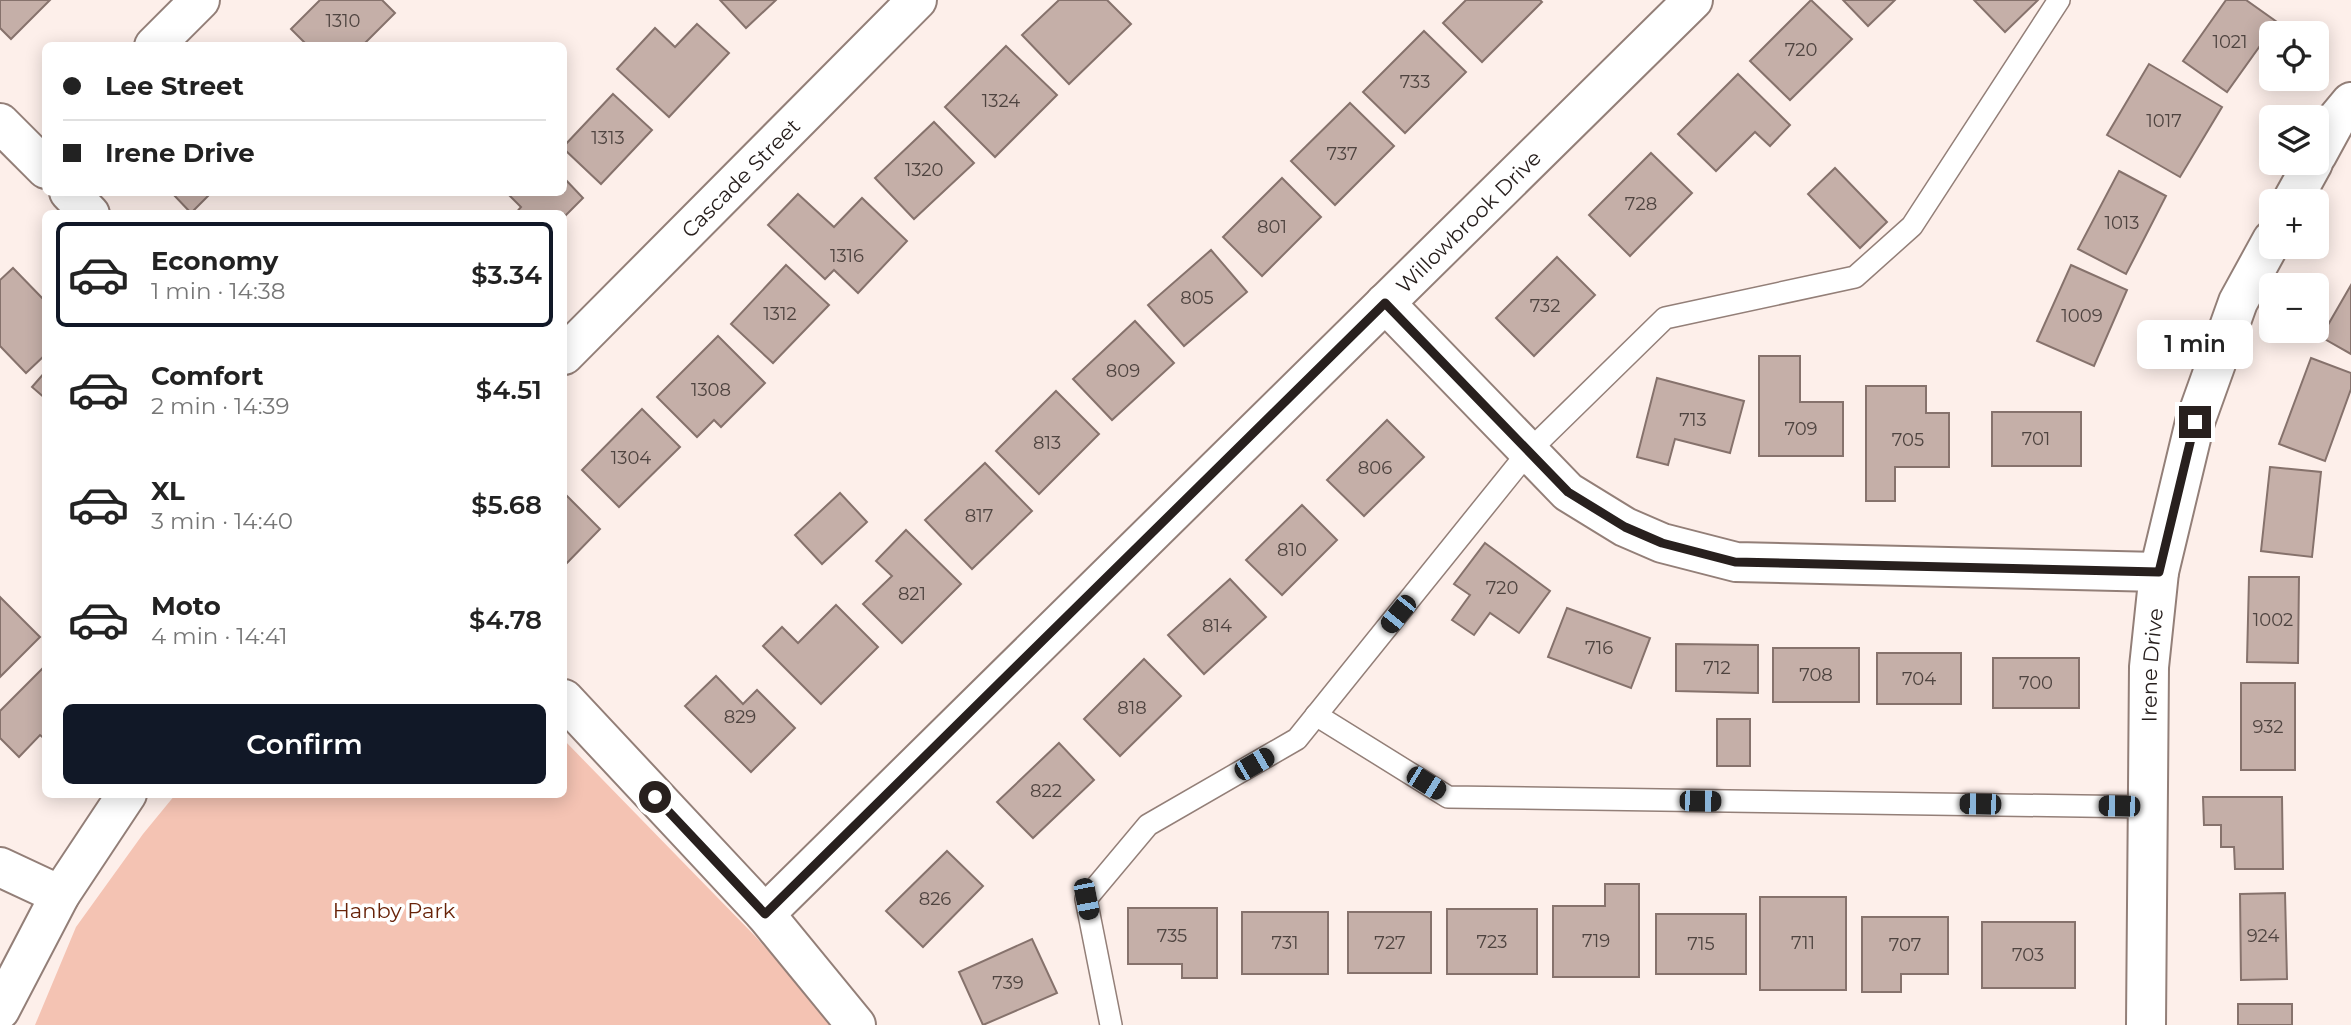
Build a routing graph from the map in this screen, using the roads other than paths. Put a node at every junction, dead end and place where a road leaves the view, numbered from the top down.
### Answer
1 (200, 0) edge
2 (917, 0) edge
3 (1693, 0) edge
4 (2059, 0) edge
5 (158, 42) edge
6 (2351, 102) edge
7 (0, 123) edge
8 (2329, 133) edge
9 (42, 160) edge
10 (73, 196) edge
11 (86, 210) edge
12 (2262, 259) edge
13 (1385, 303) junction
14 (567, 352) edge
15 (1529, 451) junction
16 (2159, 572) junction
17 (567, 702) edge
18 (1316, 715) junction
19 (124, 798) edge
20 (2147, 807) junction
21 (0, 867) edge
22 (61, 895) junction
23 (765, 914) junction
24 (0, 1010) edge
25 (856, 1025) edge
26 (1111, 1025) edge
27 (2146, 1025) edge

1 - 5 street
2 - 14 street, Cascade Street
3 - 13 street, Willowbrook Drive
4 - 15 lane
6 - 8 street
7 - 9 street
10 - 11 street
12 - 16 street, Irene Drive
13 - 15 street
13 - 23 street, Willowbrook Drive
15 - 16 street
15 - 18 lane
16 - 20 street, Irene Drive
17 - 23 street
18 - 20 lane
18 - 26 lane
19 - 22 street
20 - 27 street, Irene Drive
21 - 22 street
22 - 24 street
23 - 25 street

